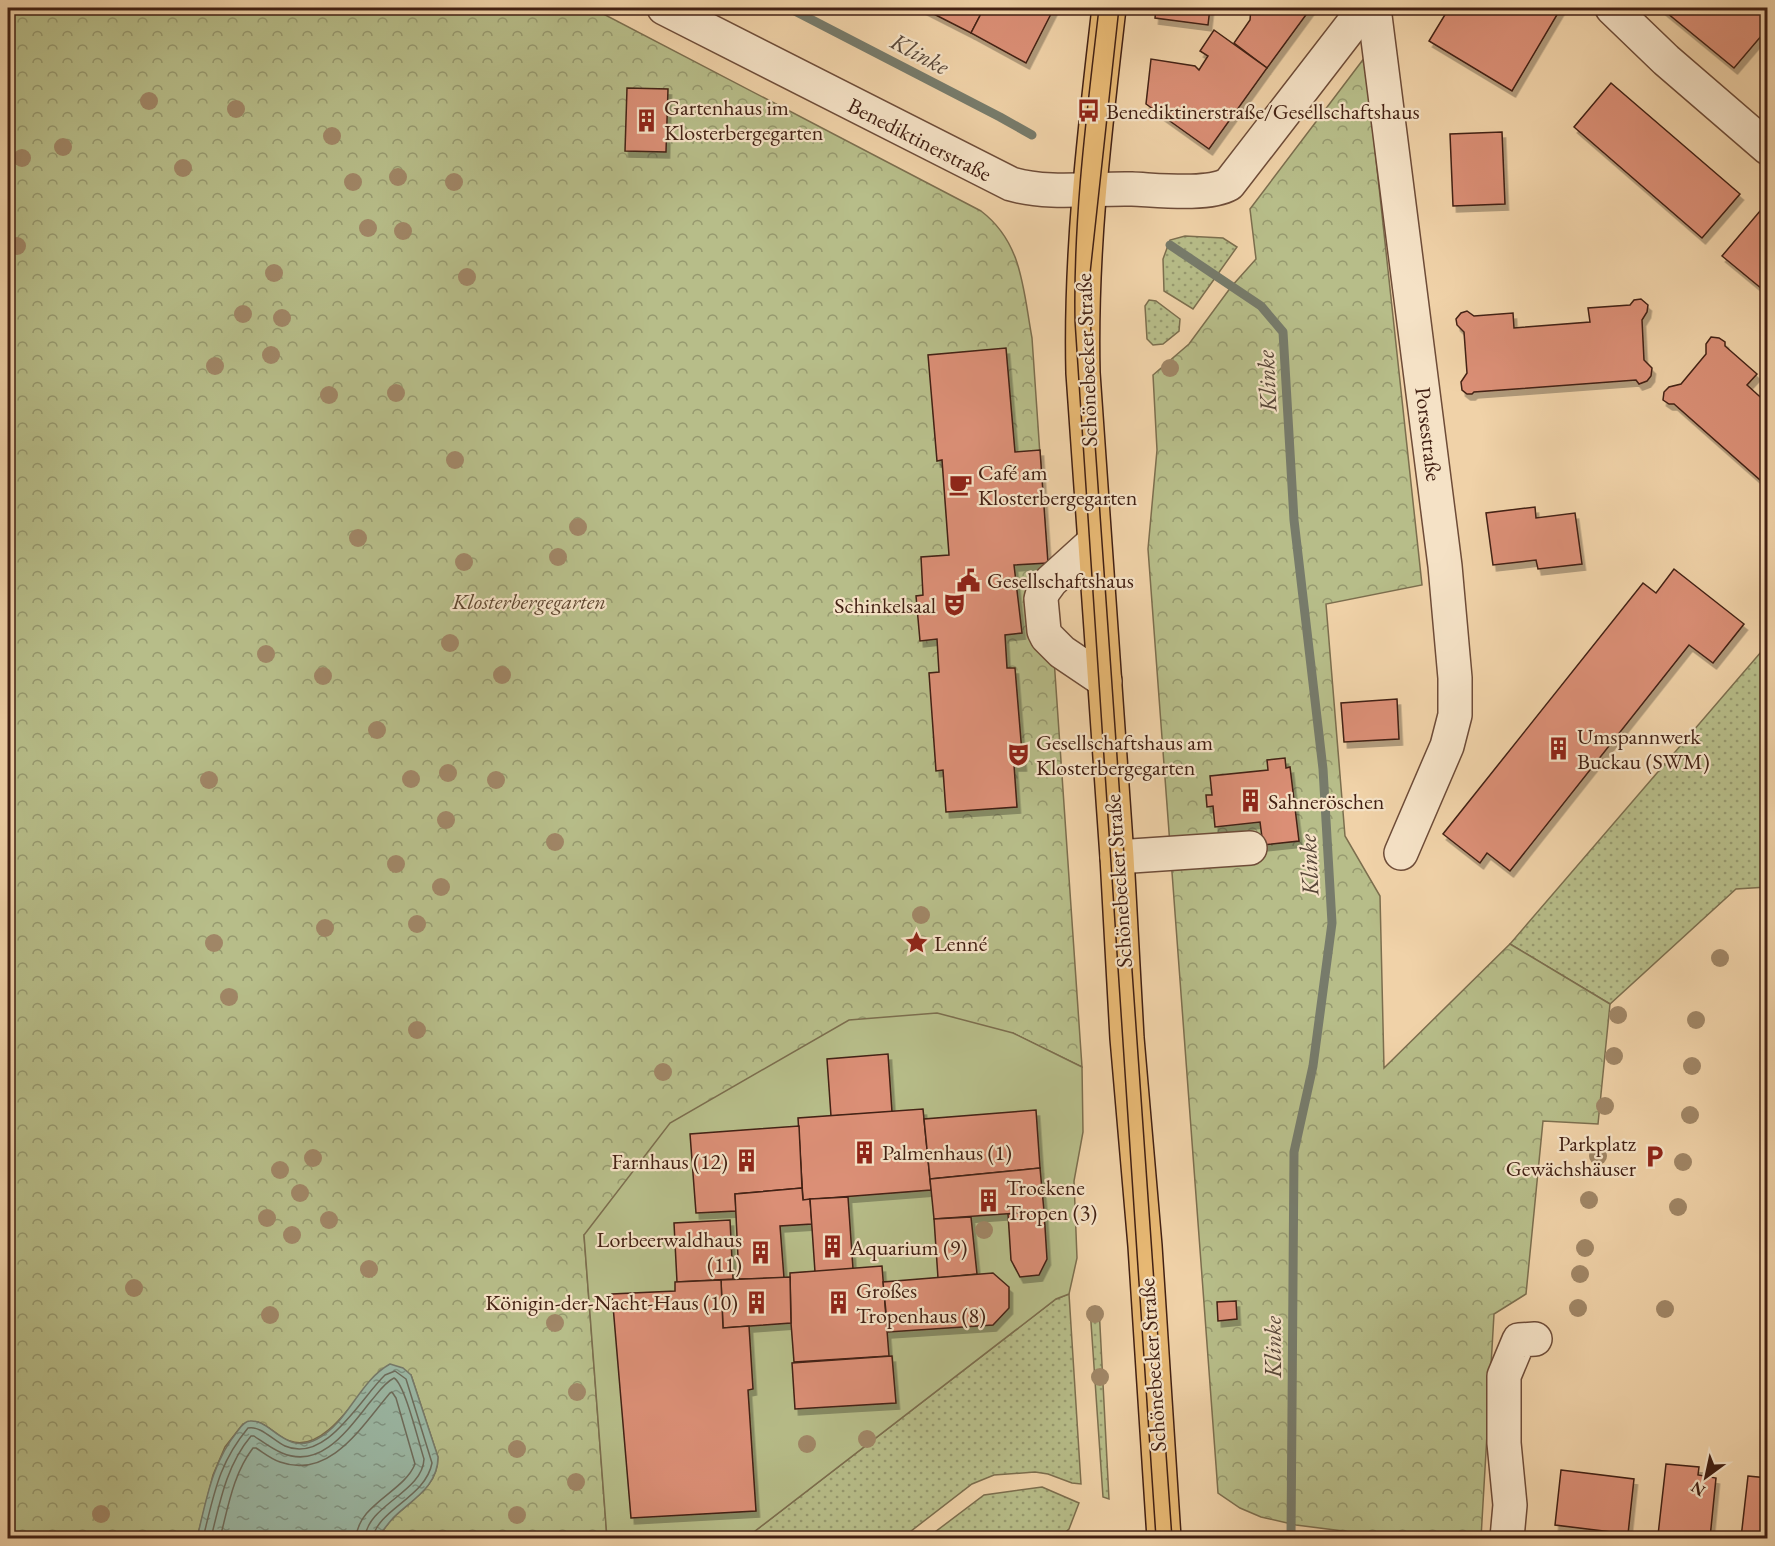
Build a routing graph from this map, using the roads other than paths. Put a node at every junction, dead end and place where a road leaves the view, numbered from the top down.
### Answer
1 (664, 8) edge
2 (1109, 8) edge
3 (1365, 8) edge
4 (1374, 8) edge
5 (1612, 8) edge
6 (1767, 148) edge
7 (1089, 189) junction
8 (1094, 542) junction
9 (1105, 681) junction
10 (1250, 848) dead end
11 (1401, 853) dead end
12 (1117, 857) junction
13 (1535, 1339) dead end
14 (1164, 1539) edge
15 (1507, 1539) edge

1 - 7 street, Benediktinerstraße
2 - 7 main road, Schönebecker Straße
3 - 7 street
4 - 11 street, Porsestraße
5 - 6 street
7 - 8 main road, Schönebecker Straße
8 - 9 main road, Schönebecker Straße
8 - 9 street
9 - 12 main road, Schönebecker Straße
10 - 12 street
12 - 14 main road, Schönebecker Straße
13 - 15 street

